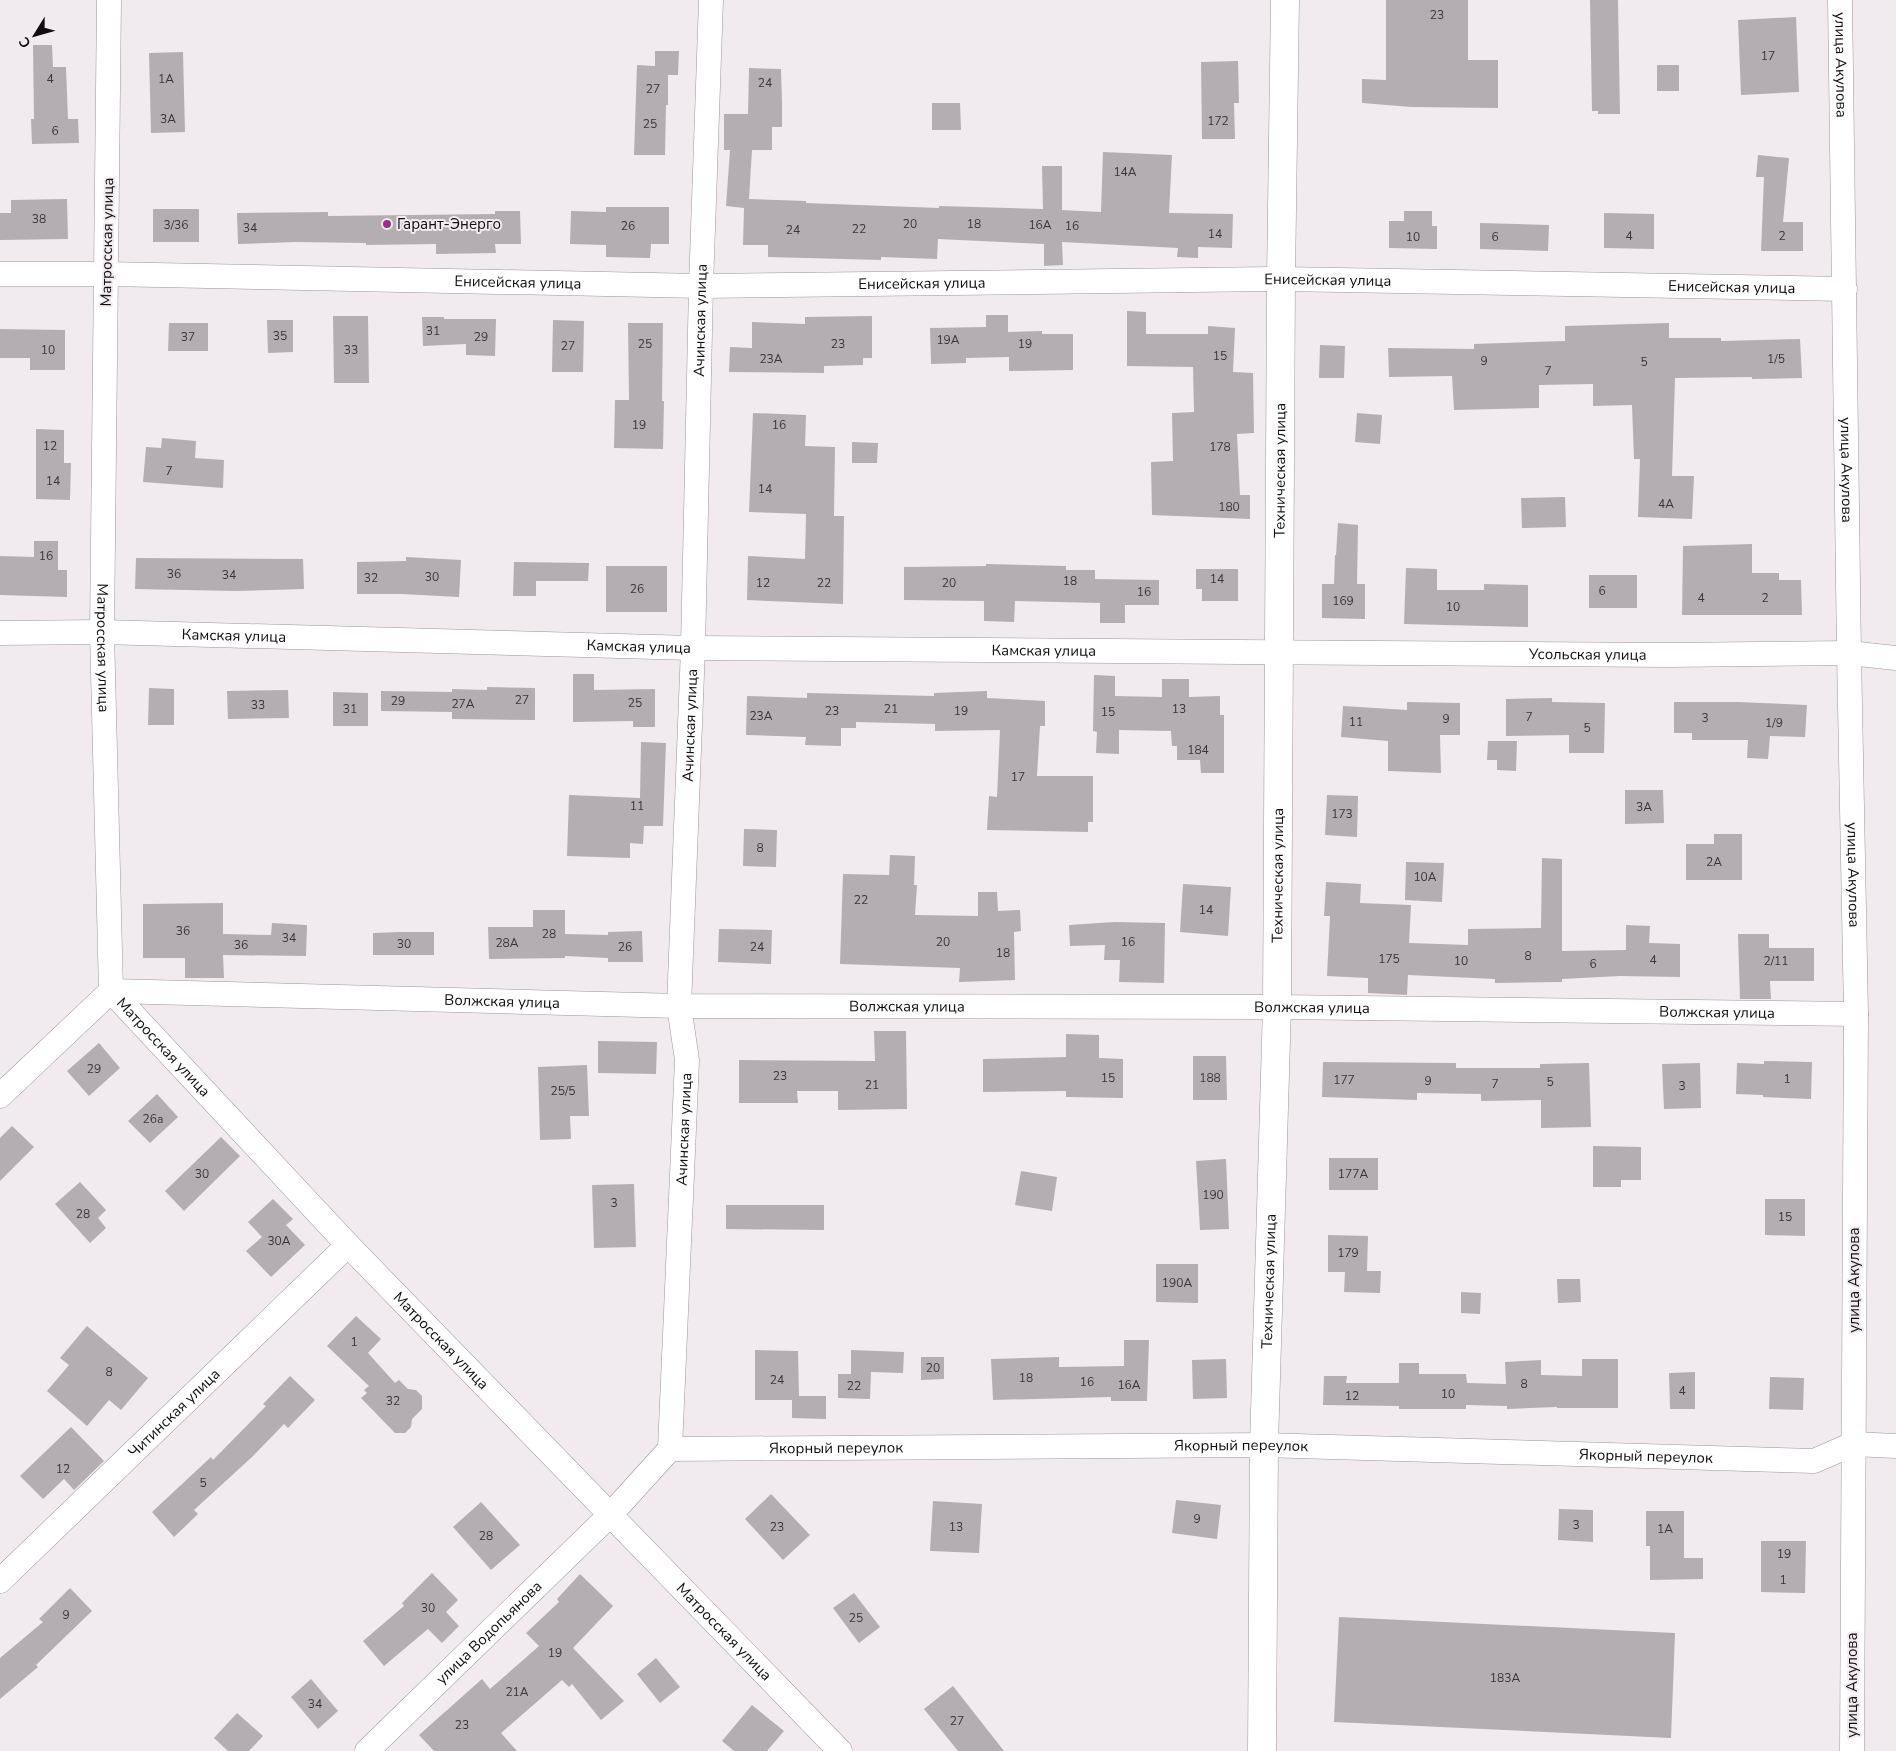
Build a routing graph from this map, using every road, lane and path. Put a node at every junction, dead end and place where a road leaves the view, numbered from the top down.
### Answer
1 (109, 0) edge
2 (711, 0) edge
3 (1285, 0) edge
4 (1840, 0) edge
5 (0, 274) edge
6 (106, 274) junction
7 (1281, 279) junction
8 (701, 286) junction
9 (1845, 289) junction
10 (0, 632) edge
11 (102, 632) junction
12 (693, 648) junction
13 (1278, 652) junction
14 (1849, 653) junction
15 (1896, 658) edge
16 (111, 991) junction
17 (679, 1006) junction
18 (1277, 1007) junction
19 (1856, 1014) junction
20 (0, 1096) edge
21 (348, 1245) junction
22 (1853, 1444) junction
23 (1264, 1445) junction
24 (1896, 1446) edge
25 (670, 1449) junction
26 (612, 1514) junction
27 (0, 1581) edge
28 (367, 1751) edge
29 (840, 1751) edge
30 (1262, 1751) edge
31 (1852, 1751) edge

1 - 6 street, Матросская улица
2 - 8 street, Ачинская улица
3 - 7 street, Техническая улица
4 - 9 street, улица Акулова
5 - 6 street, Енисейская улица
6 - 8 street, Енисейская улица
6 - 11 street, Матросская улица
7 - 8 street, Енисейская улица
7 - 9 street, Енисейская улица
7 - 13 street, Техническая улица
8 - 12 street, Ачинская улица
9 - 14 street, улица Акулова
10 - 11 street, Камская улица
11 - 12 street, Камская улица
11 - 16 street, Матросская улица
12 - 13 street, Камская улица
12 - 17 street, Ачинская улица
13 - 14 street, Усольская улица
13 - 18 street, Техническая улица
14 - 15 street, Усольская улица
14 - 19 street, улица Акулова
16 - 17 street, Волжская улица
16 - 20 street
16 - 21 street, Матросская улица
17 - 18 street, Волжская улица
17 - 25 street, Ачинская улица
18 - 19 street, Волжская улица
18 - 23 street, Техническая улица
19 - 22 street, улица Акулова
21 - 26 street, Матросская улица
21 - 27 street, Читинская улица
22 - 23 street, Якорный переулок
22 - 24 street, Якорный переулок
22 - 31 street, улица Акулова
23 - 25 street, Якорный переулок
23 - 30 street, Техническая улица
25 - 26 street
26 - 28 street, улица Водопьянова
26 - 29 street, Матросская улица

